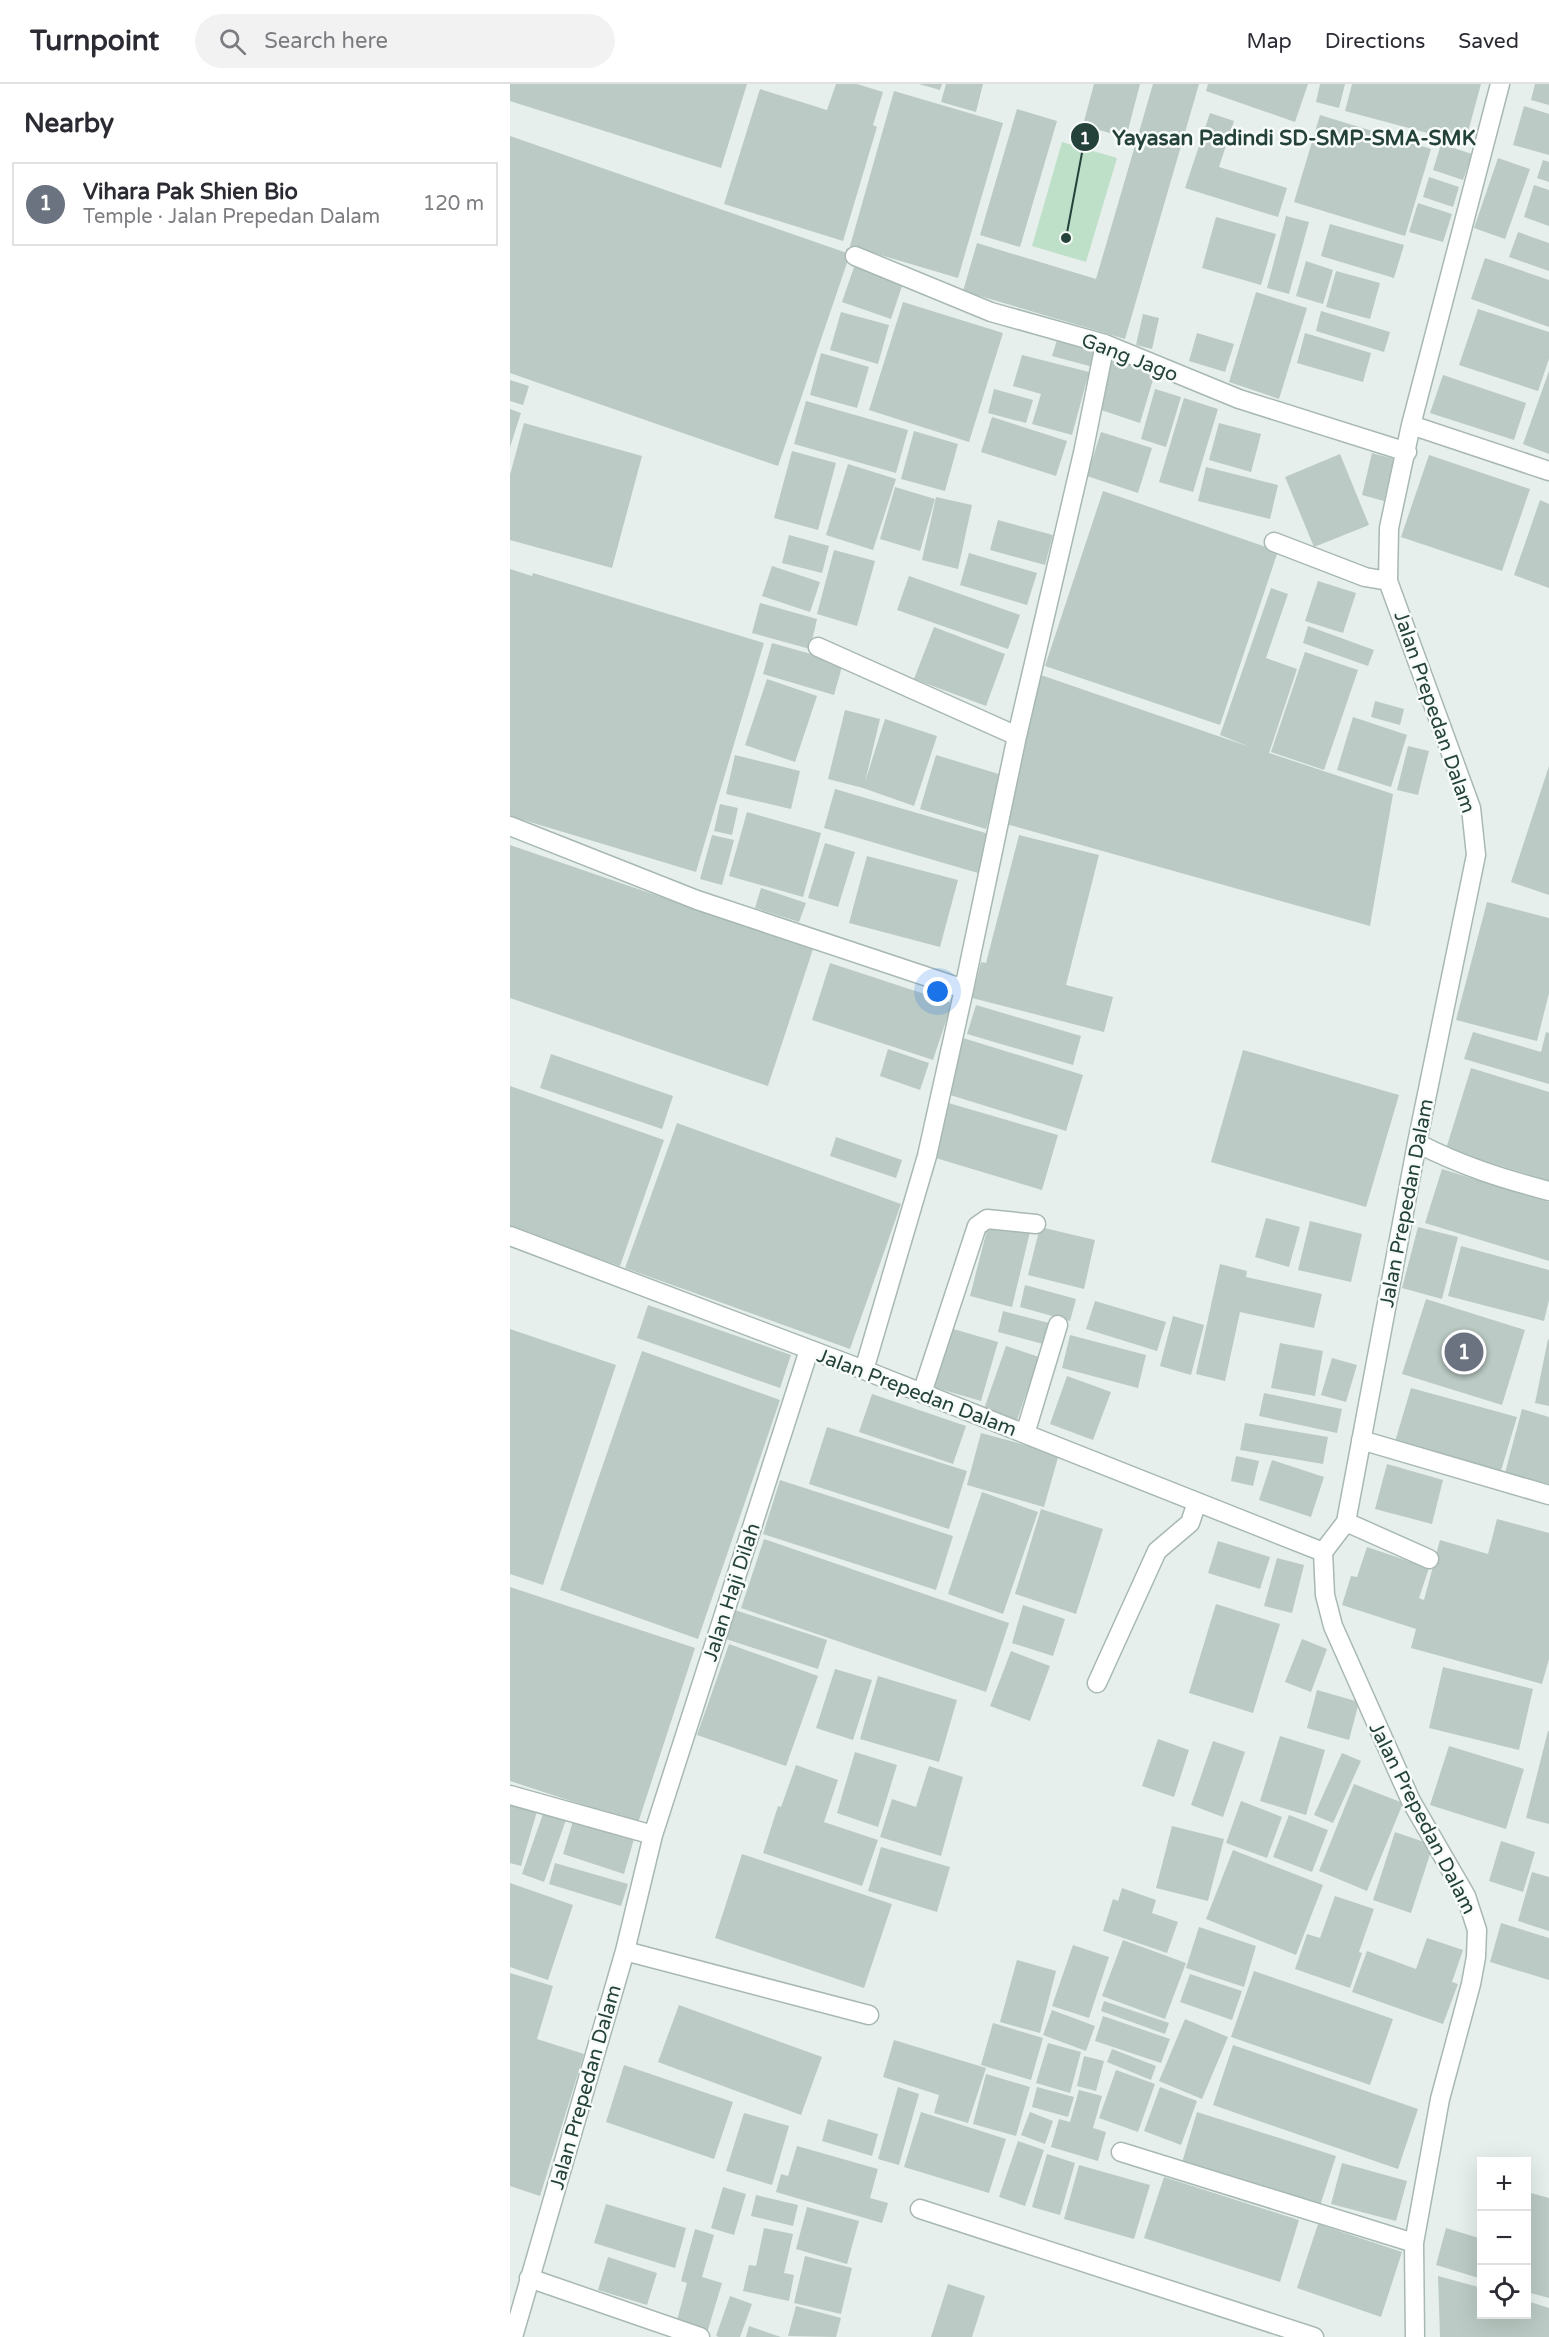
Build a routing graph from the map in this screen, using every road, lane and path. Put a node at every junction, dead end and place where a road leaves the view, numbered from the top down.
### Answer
1 (1500, 84) edge
2 (855, 256) dead end
3 (1105, 344) junction
4 (1411, 425) junction
5 (1407, 452) junction
6 (1549, 471) edge
7 (1274, 543) dead end
8 (1388, 581) junction
9 (818, 647) dead end
10 (1017, 736) junction
11 (510, 826) edge
12 (964, 989) junction
13 (1417, 1143) junction
14 (1549, 1191) edge
15 (1036, 1224) dead end
16 (510, 1236) edge
17 (1058, 1325) dead end
18 (809, 1350) junction
19 (864, 1370) junction
20 (922, 1393) junction
21 (1025, 1434) junction
22 (1361, 1440) junction
23 (1549, 1495) edge
24 (1197, 1502) junction
25 (1346, 1522) junction
26 (1323, 1552) junction
27 (1429, 1559) dead end
28 (1097, 1683) dead end
29 (510, 1795) edge
30 (653, 1835) junction
31 (625, 1951) junction
32 (869, 2015) dead end
33 (1121, 2152) dead end
34 (920, 2209) dead end
35 (1414, 2243) junction
36 (521, 2287) edge
37 (513, 2337) edge
38 (700, 2337) edge
39 (1314, 2337) edge
40 (1415, 2337) edge

1 - 4 street, Jalan Prepedan Dalam
2 - 3 street, Gang Jago
3 - 5 street, Gang Jago
3 - 10 street
4 - 5 street, Jalan Prepedan Dalam
4 - 6 street
5 - 8 street, Jalan Prepedan Dalam
7 - 8 street
8 - 13 street, Jalan Prepedan Dalam
9 - 10 street
10 - 12 street
11 - 12 street
12 - 19 street
13 - 14 street
13 - 22 street, Jalan Prepedan Dalam
15 - 20 street
16 - 18 street, Jalan Prepedan Dalam
17 - 21 street
18 - 19 street, Jalan Prepedan Dalam
18 - 30 street, Jalan Haji Dilah
19 - 20 street, Jalan Prepedan Dalam
20 - 21 street, Jalan Prepedan Dalam
21 - 24 street, Jalan Prepedan Dalam
22 - 23 street
22 - 25 street, Jalan Prepedan Dalam
24 - 26 street, Jalan Prepedan Dalam
24 - 28 street
25 - 26 street, Jalan Prepedan Dalam
25 - 27 street
26 - 35 street, Jalan Prepedan Dalam
29 - 30 street
30 - 31 street, Jalan Prepedan Dalam
31 - 32 street
31 - 36 street, Jalan Prepedan Dalam
33 - 35 street
34 - 39 street
35 - 40 street, Jalan Prepedan Dalam
36 - 37 street, Jalan Prepedan Dalam
36 - 38 street

